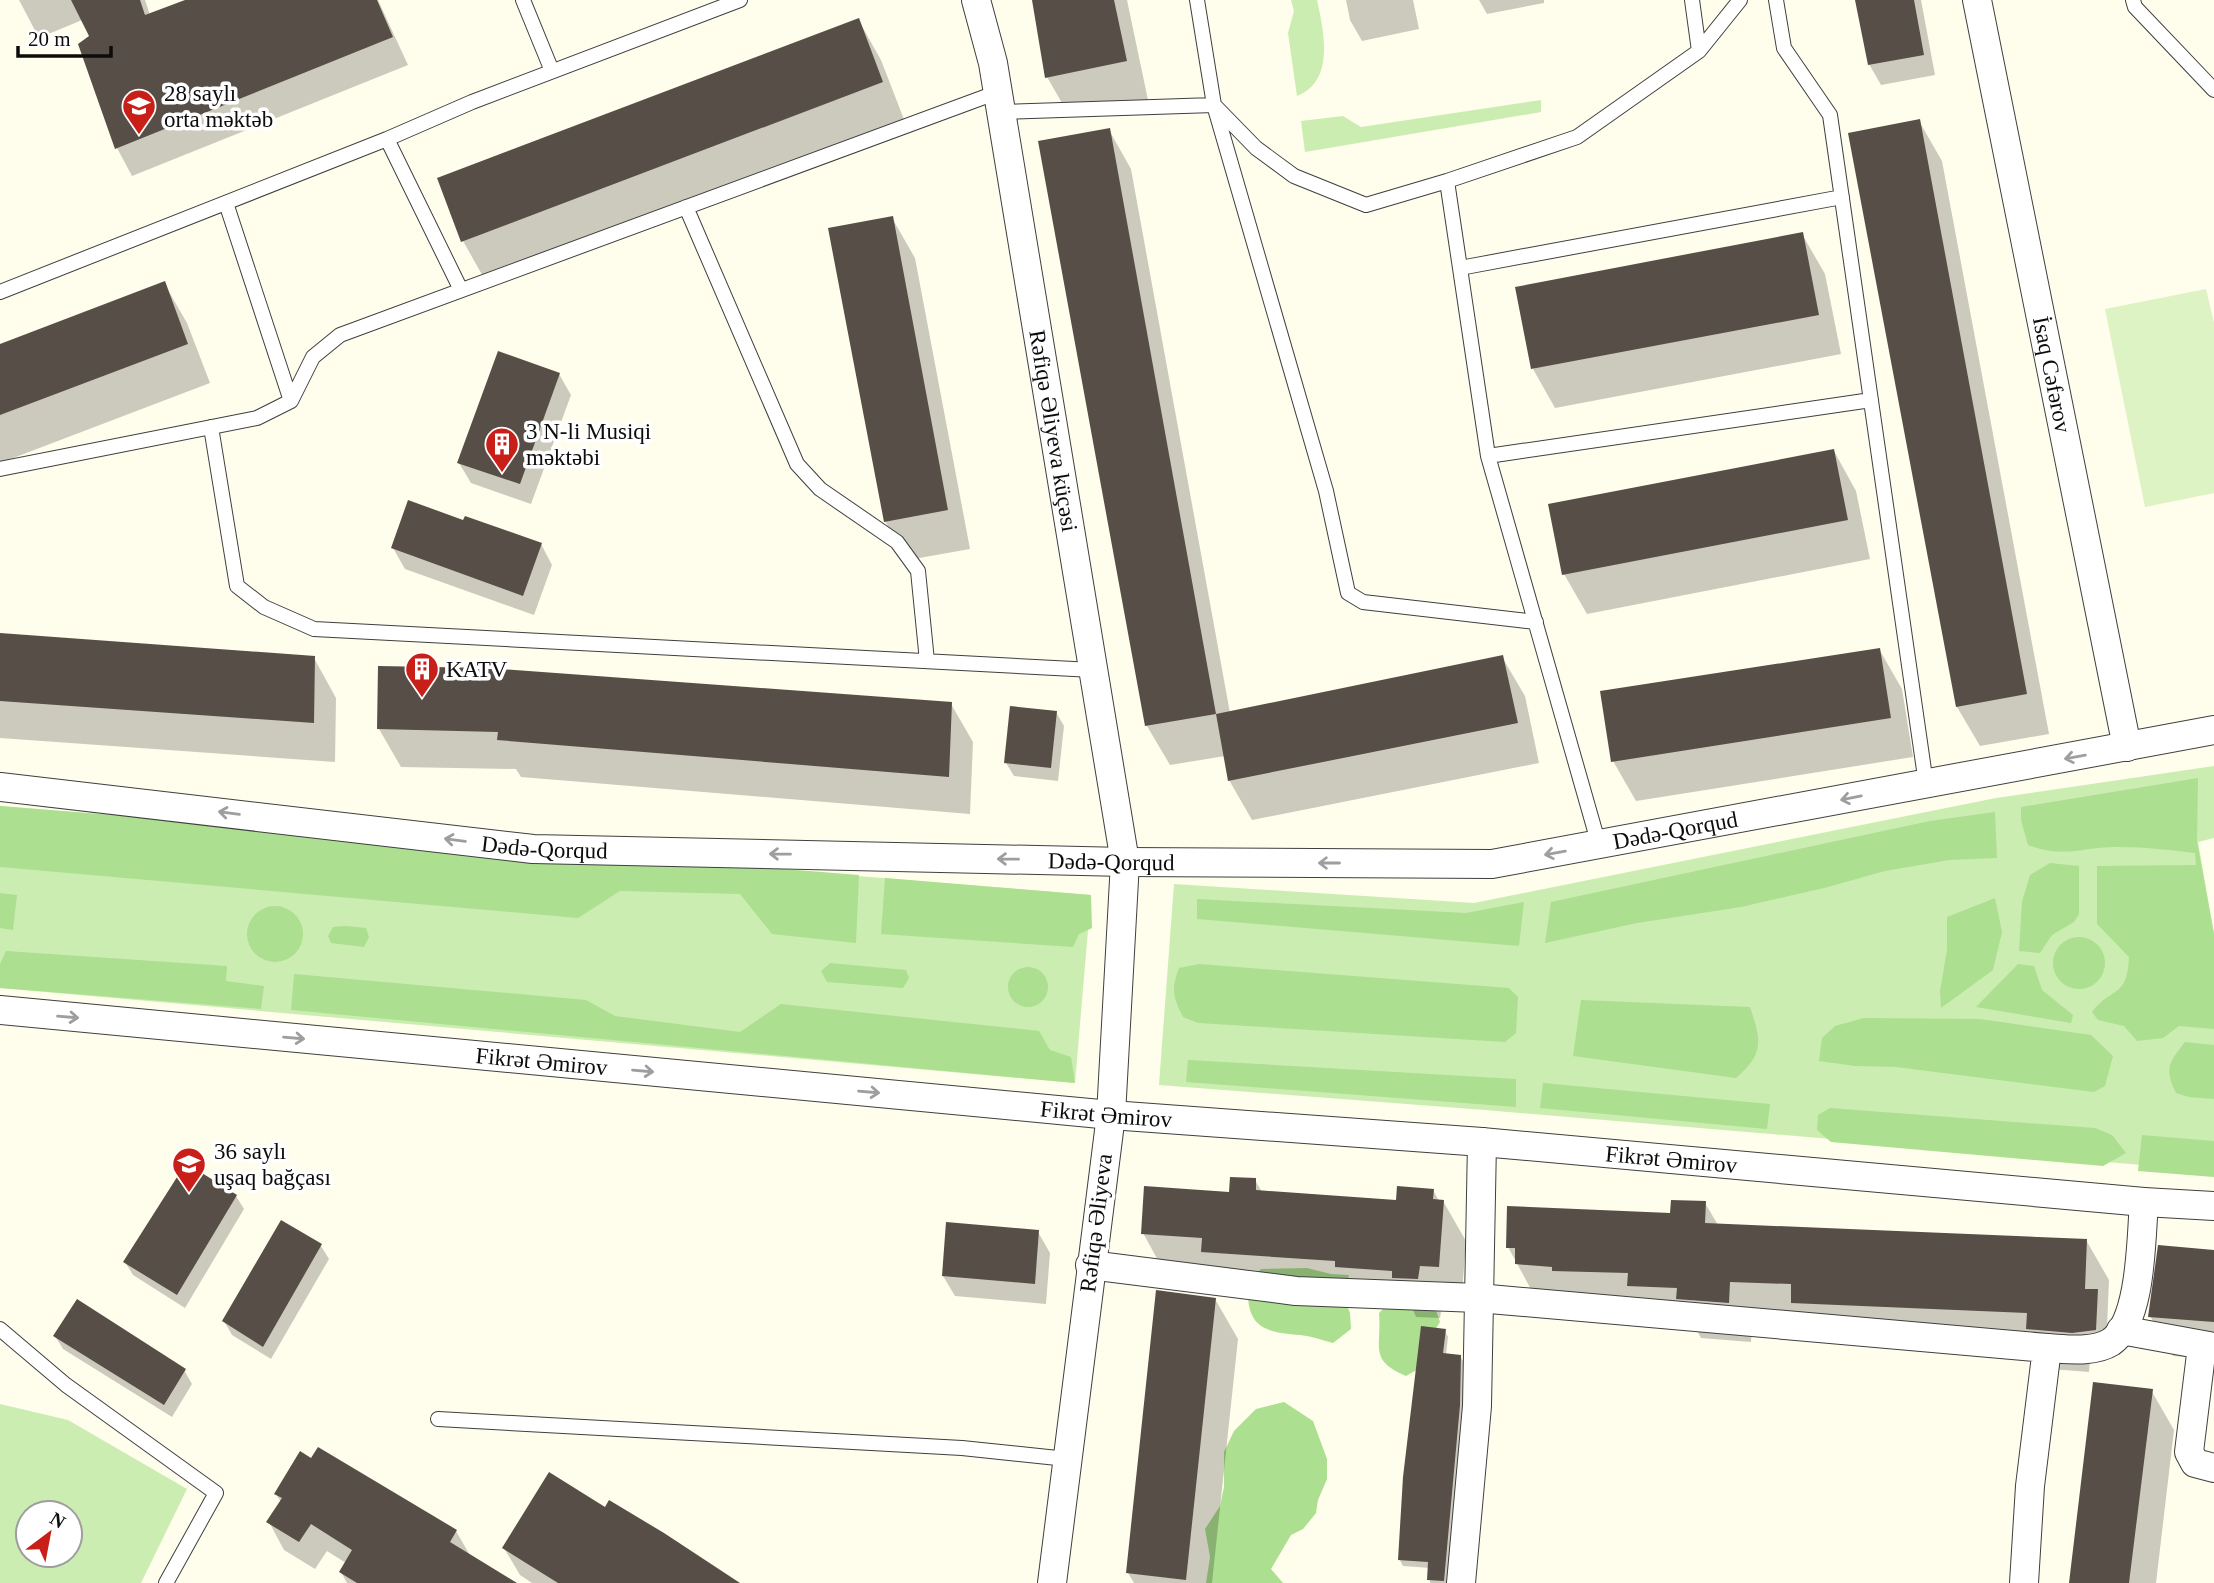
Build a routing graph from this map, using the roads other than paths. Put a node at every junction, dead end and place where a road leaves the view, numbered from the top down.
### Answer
1 (523, 0) edge
2 (740, 0) edge
3 (976, 0) edge
4 (1197, 0) edge
5 (1692, 0) edge
6 (1740, 0) edge
7 (1776, 0) edge
8 (1977, 0) edge
9 (2133, 0) edge
10 (1699, 51) junction
11 (551, 71) junction
12 (2214, 90) edge
13 (999, 102) junction
14 (1214, 105) junction
15 (387, 139) junction
16 (1447, 181) junction
17 (1842, 197) junction
18 (226, 203) junction
19 (686, 207) junction
20 (1460, 268) junction
21 (461, 290) junction
22 (0, 292) edge
23 (1871, 400) junction
24 (291, 401) junction
25 (211, 427) junction
26 (1488, 456) junction
27 (0, 469) edge
28 (1536, 622) junction
29 (927, 661) junction
30 (1093, 670) junction
31 (2214, 730) edge
32 (2127, 747) junction
33 (1926, 784) junction
34 (0, 787) edge
35 (1600, 845) junction
36 (1125, 862) junction
37 (0, 1010) edge
38 (1111, 1115) junction
39 (1482, 1142) junction
40 (2144, 1202) junction
41 (2214, 1206) edge
42 (1090, 1265) junction
43 (1478, 1298) junction
44 (0, 1329) edge
45 (2121, 1330) junction
46 (2208, 1347) edge
47 (2047, 1348) junction
48 (438, 1419) dead end
49 (1067, 1459) junction
50 (2214, 1468) edge
51 (166, 1583) edge
52 (1052, 1583) edge
53 (1461, 1583) edge
54 (2024, 1583) edge

1 - 11 lane
2 - 11 lane
3 - 13 street, Rəfiqə Əliyeva küçəsi
4 - 14 lane
5 - 10 lane
6 - 10 lane
7 - 17 lane
8 - 32 street, İsaq Cəfərov
9 - 12 lane
10 - 16 lane
11 - 15 lane
13 - 14 lane
13 - 19 lane
13 - 30 street, Rəfiqə Əliyeva küçəsi
14 - 16 lane
14 - 28 lane
15 - 18 lane
15 - 21 lane
16 - 20 lane
17 - 20 lane
17 - 23 lane
18 - 22 lane
18 - 24 lane
19 - 21 lane
19 - 29 lane
20 - 26 lane
21 - 24 lane
23 - 26 lane
23 - 33 lane
24 - 25 lane
25 - 27 lane
25 - 29 lane
26 - 28 lane
28 - 35 lane
29 - 30 lane
30 - 36 street, Rəfiqə Əliyeva küçəsi
31 - 32 street, Dədə-Qorqud
32 -> 33 street, Dədə-Qorqud
33 -> 35 street, Dədə-Qorqud
36 -> 34 street, Dədə-Qorqud
35 -> 36 street, Dədə-Qorqud
36 - 38 street, Rəfiqə Əliyeva
37 -> 38 street, Fikrət Əmirov
38 - 39 street, Fikrət Əmirov
38 - 42 street, Rəfiqə Əliyeva
39 - 40 street, Fikrət Əmirov
39 - 43 street
40 - 41 street, Fikrət Əmirov
40 - 45 street
42 - 43 street
42 - 49 street, Rəfiqə Əliyeva
43 - 47 street
43 - 53 street
44 - 51 lane
45 - 46 street
45 - 47 street
46 - 50 street
47 - 54 street
48 - 49 lane
49 - 52 street, Rəfiqə Əliyeva

